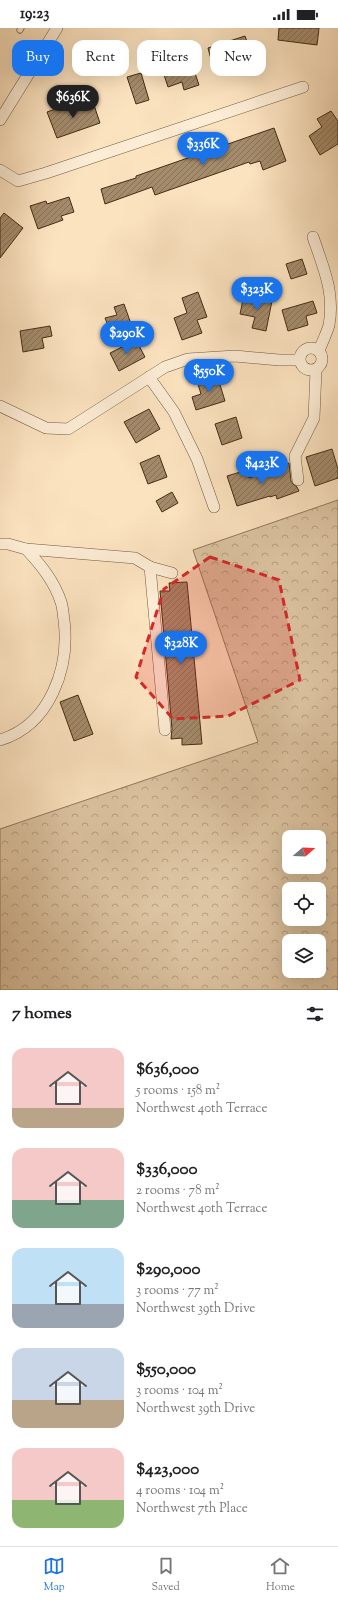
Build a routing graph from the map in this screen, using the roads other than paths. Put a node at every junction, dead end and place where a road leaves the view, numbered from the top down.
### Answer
1 (57, 28) edge
2 (303, 87) dead end
3 (0, 120) edge
4 (0, 170) edge
5 (313, 237) dead end
6 (319, 351) junction
7 (300, 360) junction
8 (316, 370) junction
9 (150, 377) junction
10 (0, 406) edge
11 (298, 480) dead end
12 (214, 507) dead end
13 (0, 544) edge
14 (26, 549) junction
15 (150, 567) junction
16 (172, 573) dead end
17 (165, 730) dead end
18 (0, 740) edge

1 - 3 street
2 - 4 street
5 - 6 street
6 - 7 street
6 - 8 street
7 - 8 street
7 - 9 street
8 - 11 street
9 - 10 street
9 - 12 street
13 - 14 street
14 - 15 street
14 - 18 street
15 - 16 street
15 - 17 street

